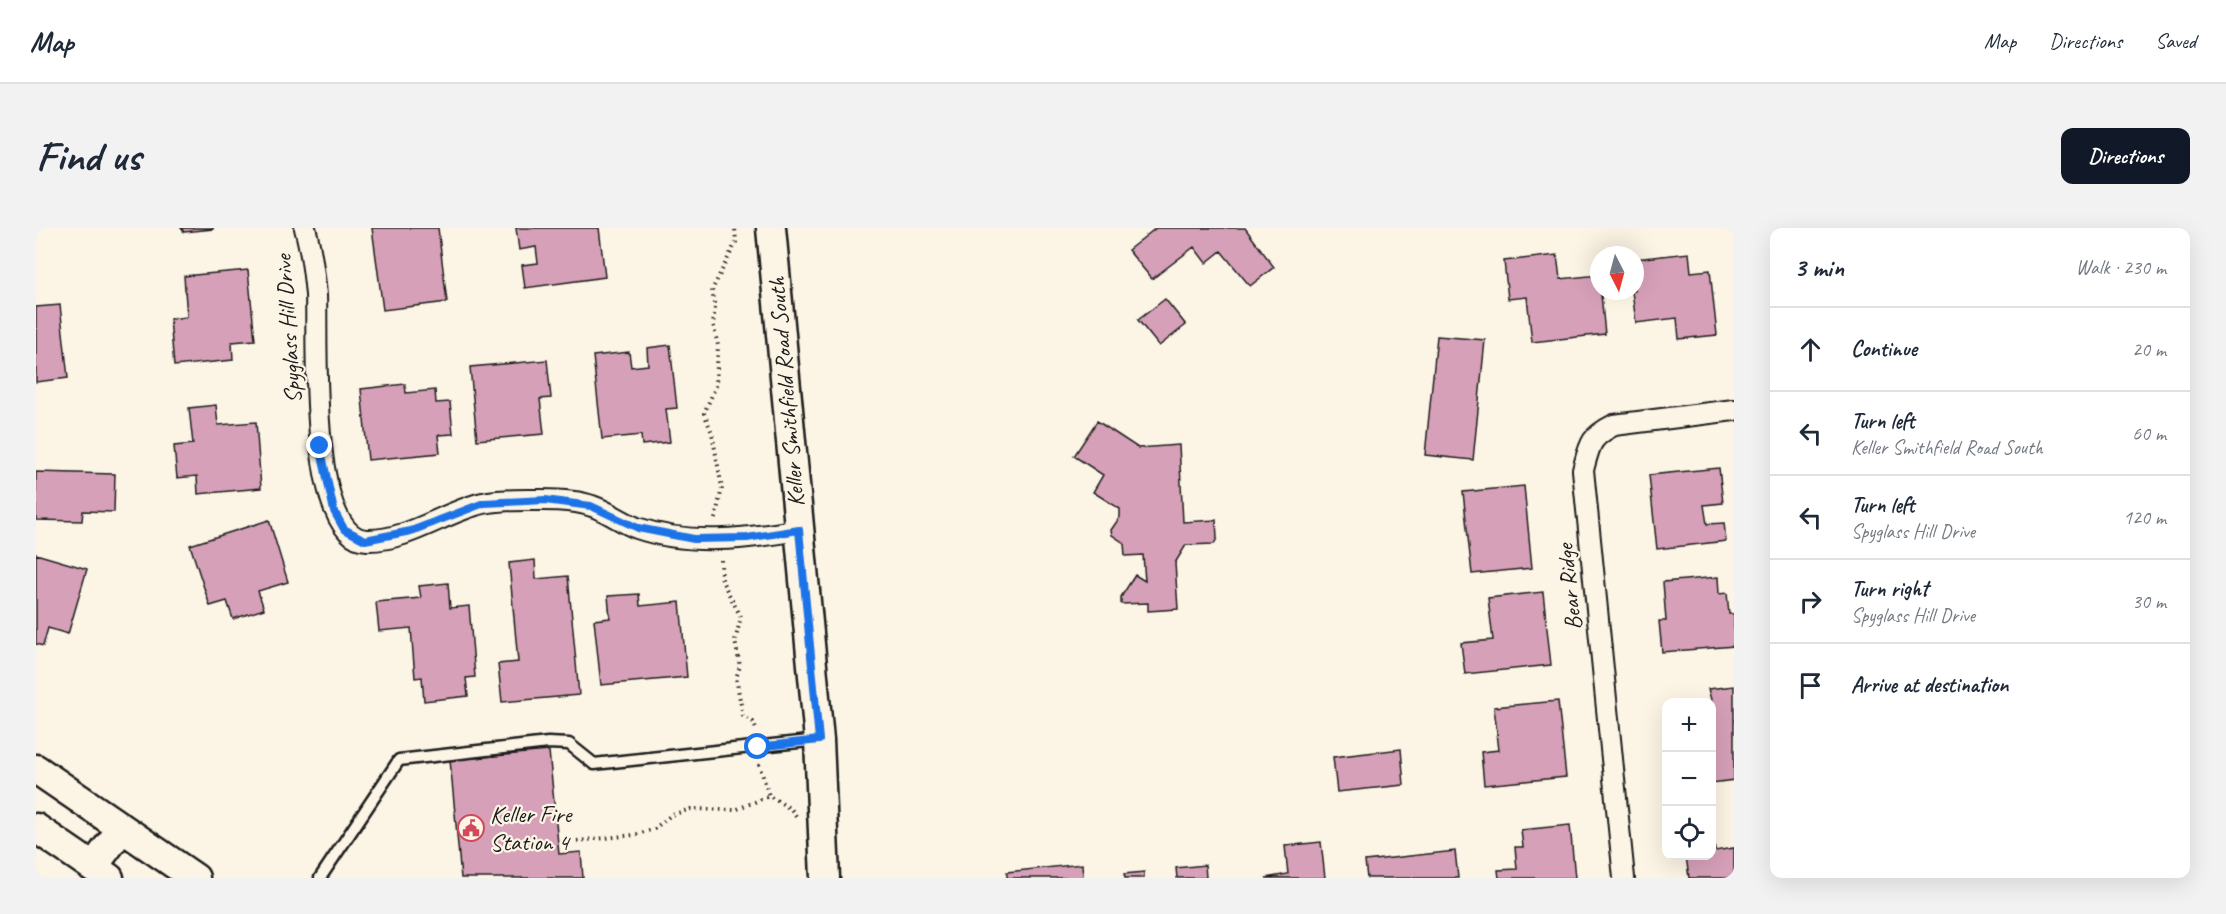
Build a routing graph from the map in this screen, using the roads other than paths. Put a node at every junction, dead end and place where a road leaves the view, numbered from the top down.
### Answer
1 (304, 228) edge
2 (771, 228) edge
3 (1734, 410) edge
4 (799, 530) junction
5 (819, 740) junction
6 (36, 769) edge
7 (36, 828) edge
8 (122, 828) junction
9 (96, 874) edge
10 (195, 878) edge
11 (320, 878) edge
12 (825, 878) edge
13 (1624, 878) edge

1 - 4 street, Spyglass Hill Drive
2 - 4 main road, Keller Smithfield Road South
3 - 13 street, Bear Ridge
4 - 5 main road, Keller Smithfield Road South
5 - 11 lane
5 - 12 main road, Keller Smithfield Road South
6 - 8 main road
7 - 9 main road
8 - 9 main road
8 - 10 main road

